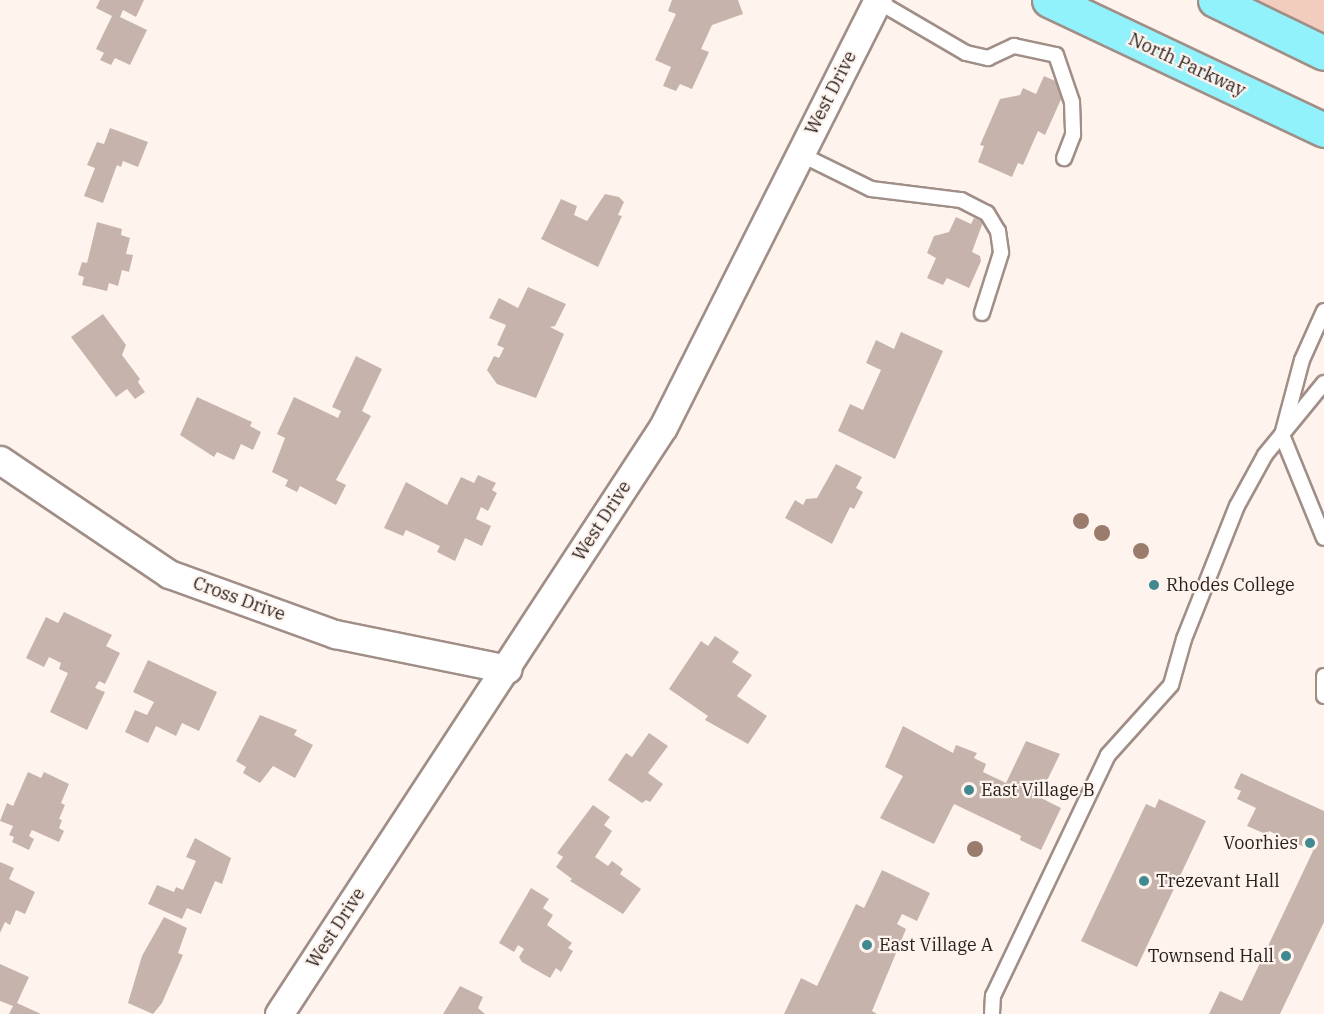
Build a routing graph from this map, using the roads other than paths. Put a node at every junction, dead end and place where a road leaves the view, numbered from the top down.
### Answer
1 (878, 0) edge
2 (1049, 0) edge
3 (1215, 0) edge
4 (1324, 53) edge
5 (1324, 130) edge
6 (800, 154) junction
7 (1064, 158) dead end
8 (1324, 311) edge
9 (982, 313) dead end
10 (1324, 383) edge
11 (1282, 435) junction
12 (0, 459) edge
13 (1324, 538) edge
14 (507, 669) junction
15 (1324, 676) edge
16 (1324, 696) edge
17 (279, 1014) edge
18 (992, 1014) edge

1 - 6 street, West Drive
1 - 7 lane
2 - 5 main road, North Parkway
3 - 4 main road
6 - 9 lane
6 - 14 street, West Drive
8 - 11 lane
10 - 11 lane
11 - 13 lane
11 - 18 lane
12 - 14 street, Cross Drive
14 - 17 street, West Drive
15 - 16 lane

